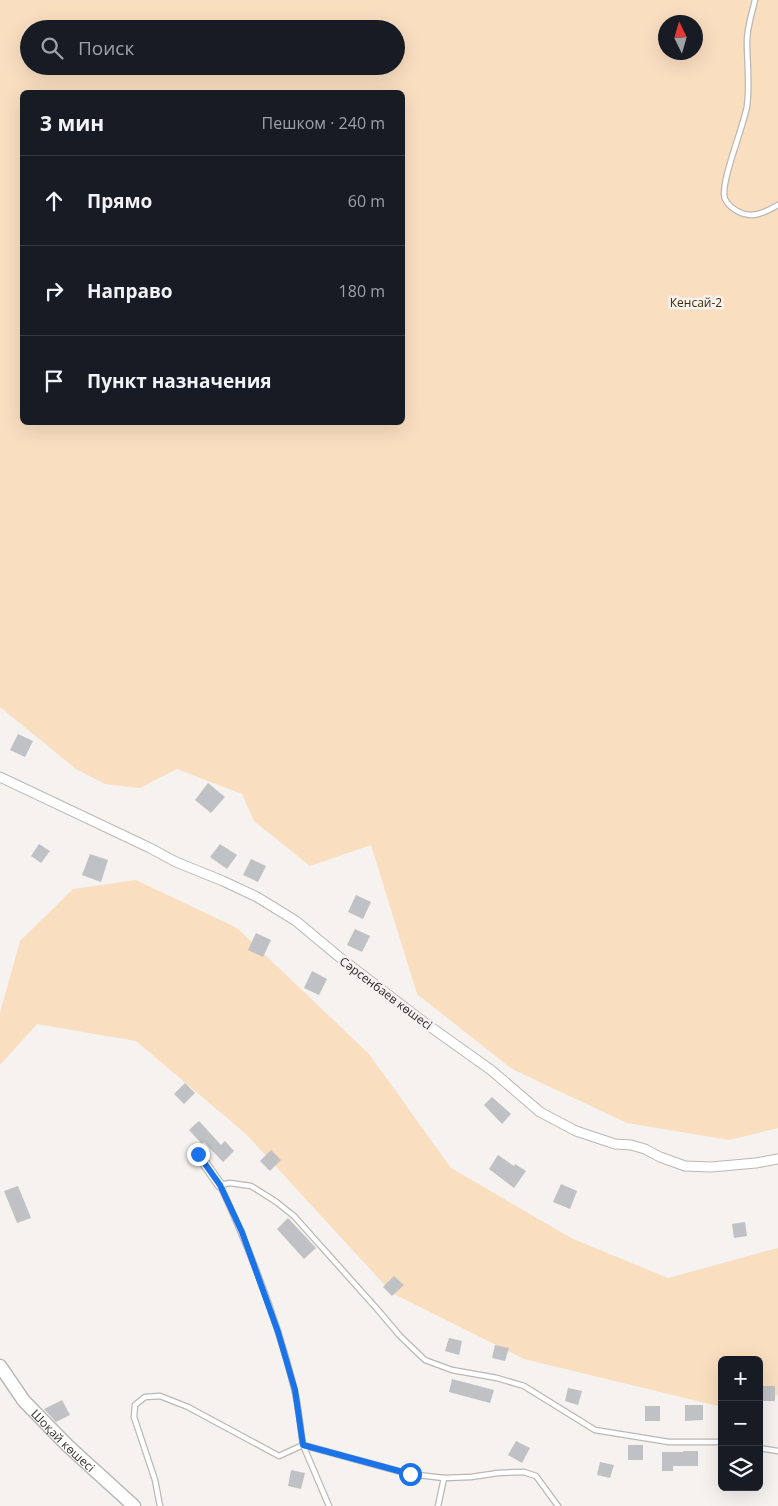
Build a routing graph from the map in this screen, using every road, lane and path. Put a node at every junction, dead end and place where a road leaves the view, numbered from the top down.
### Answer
1 (755, 0) edge
2 (778, 205) edge
3 (0, 777) edge
4 (198, 1154) dead end
5 (778, 1159) edge
6 (220, 1185) junction
7 (0, 1366) edge
8 (718, 1442) edge
9 (303, 1445) junction
10 (763, 1449) edge
11 (778, 1451) edge
12 (444, 1478) junction
13 (134, 1506) edge
14 (160, 1506) edge
15 (329, 1506) edge
16 (438, 1506) edge
17 (558, 1506) edge

1 - 2 lane
3 - 5 street, Сәрсенбаев көшесі
4 - 6 street
6 - 8 lane
6 - 9 lane
7 - 13 street, Шоқай көшесі
9 - 12 lane
9 - 14 lane
9 - 15 lane
10 - 11 lane
12 - 16 lane
12 - 17 lane

